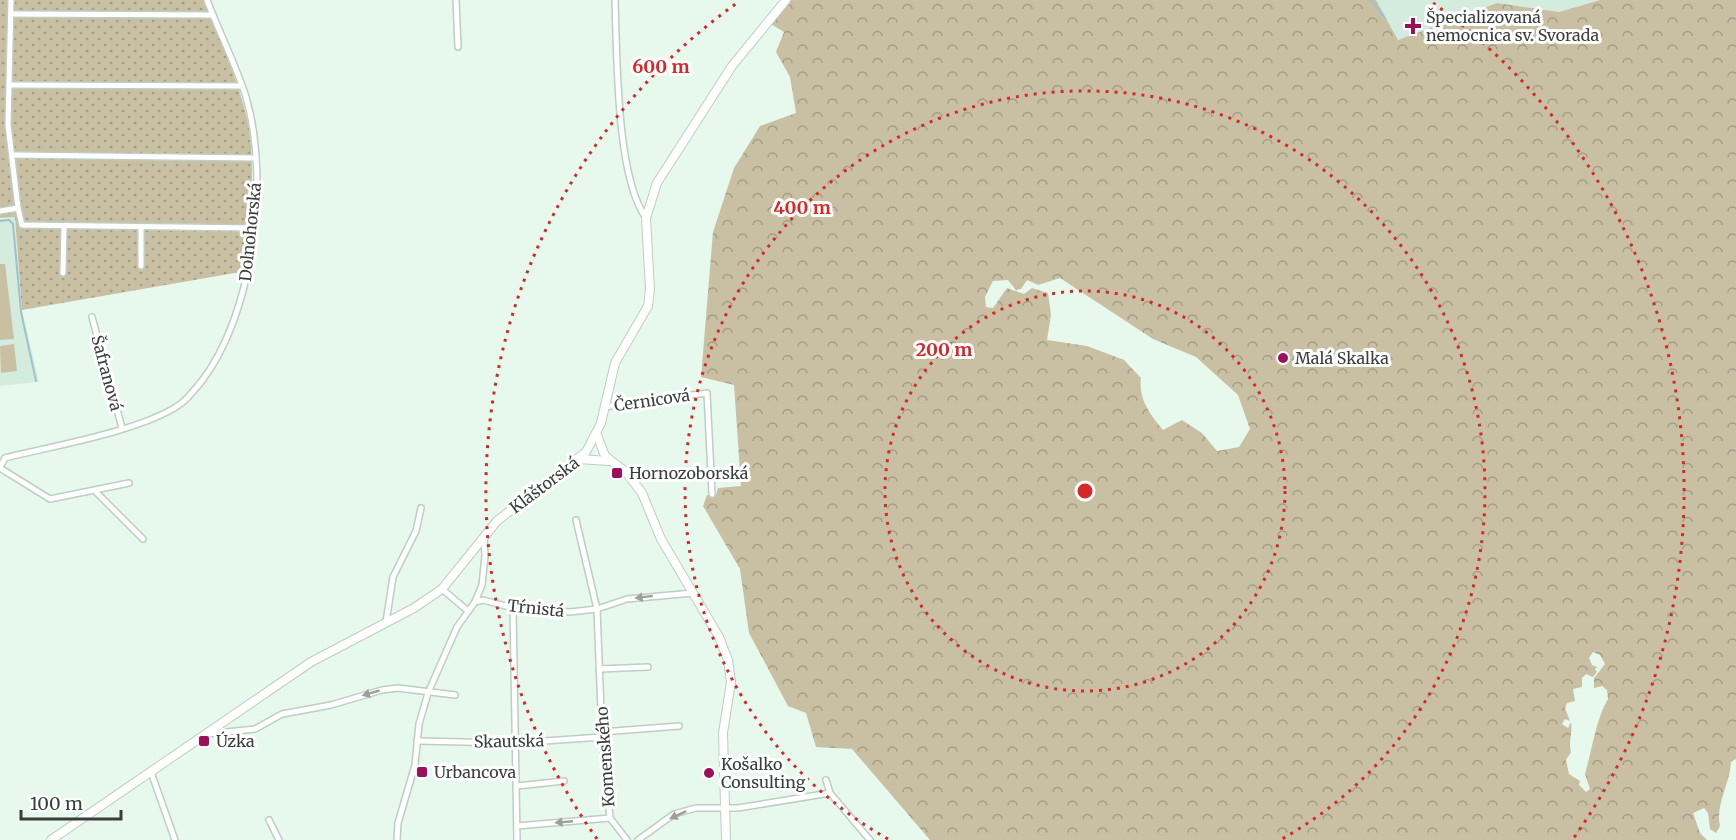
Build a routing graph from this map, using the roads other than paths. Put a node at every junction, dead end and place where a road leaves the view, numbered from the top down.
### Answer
1 (11, 0) edge
2 (207, 0) edge
3 (456, 0) edge
4 (615, 0) edge
5 (786, 0) edge
6 (11, 14) junction
7 (213, 15) junction
8 (458, 47) dead end
9 (9, 85) junction
10 (241, 86) junction
11 (0, 125) edge
12 (8, 125) junction
13 (12, 155) junction
14 (256, 158) junction
15 (18, 208) junction
16 (0, 211) edge
17 (646, 218) junction
18 (64, 226) junction
19 (141, 227) junction
20 (253, 228) junction
21 (141, 266) dead end
22 (63, 273) dead end
23 (92, 318) dead end
24 (604, 407) junction
25 (122, 428) junction
26 (597, 435) junction
27 (578, 459) junction
28 (610, 461) junction
29 (0, 467) edge
30 (129, 483) dead end
31 (95, 491) junction
32 (712, 494) dead end
33 (421, 508) dead end
34 (576, 520) dead end
35 (483, 535) junction
36 (142, 538) dead end
37 (442, 589) junction
38 (693, 593) junction
39 (475, 602) junction
40 (513, 608) junction
41 (597, 609) junction
42 (468, 611) junction
43 (386, 622) junction
44 (648, 667) dead end
45 (599, 669) junction
46 (428, 693) junction
47 (455, 695) dead end
48 (679, 726) dead end
49 (205, 734) junction
50 (602, 735) junction
51 (417, 741) junction
52 (516, 743) junction
53 (151, 772) junction
54 (826, 780) dead end
55 (564, 781) dead end
56 (517, 786) junction
57 (830, 793) junction
58 (723, 807) junction
59 (610, 818) junction
60 (269, 820) dead end
61 (517, 826) junction
62 (652, 831) junction
63 (63, 836) edge
64 (51, 840) edge
65 (175, 840) edge
66 (279, 840) edge
67 (397, 840) edge
68 (518, 840) edge
69 (627, 840) edge
70 (638, 840) edge
71 (653, 840) edge
72 (726, 840) edge
73 (870, 840) edge

1 - 6 street
2 - 7 street, Dolnohorská
3 - 8 street
4 - 17 street
5 - 17 street, Kláštorská
6 - 7 street
6 - 9 street
7 - 10 street, Dolnohorská
9 - 10 street
9 - 12 street
10 - 14 street, Dolnohorská
11 - 12 street
12 - 13 street
13 - 14 street
13 - 15 street
14 - 20 street, Dolnohorská
15 - 16 street
15 - 18 street
17 - 24 street, Kláštorská
18 - 19 street
18 - 22 street
19 - 20 street
19 - 21 street
20 - 25 street, Dolnohorská
23 - 25 street, Šafranová
24 - 26 street, Kláštorská
24 - 32 street, Černicová
25 - 29 street, Dolnohorská
26 - 27 street, Kláštorská
26 - 28 street
27 - 28 street
27 - 35 street, Kláštorská
28 - 38 street
29 - 31 street, Dolnohorská
30 - 31 street, Dolnohorská
31 - 36 street
33 - 43 street
34 - 41 street
35 - 37 street, Kláštorská
35 - 39 street
37 - 42 street
37 - 43 street, Kláštorská
38 -> 41 street, Tŕnistá
38 - 58 street
39 - 40 street, Tŕnistá
39 - 42 street
40 - 41 street, Tŕnistá
40 - 52 street
41 - 45 street, Komenského
42 - 46 street
43 - 49 street, Kláštorská
44 - 45 street
45 - 50 street, Komenského
46 - 47 street
46 -> 49 street
46 - 51 street
48 - 50 street, Skautská
49 - 53 street, Kláštorská
50 - 52 street, Skautská
50 - 59 street, Komenského
51 - 52 street, Skautská
51 - 67 street
52 - 56 street
53 - 63 street, Kláštorská
53 - 65 street
54 - 57 street
55 - 56 street
56 - 61 street
57 - 58 street
57 - 73 street
58 -> 62 street
58 - 72 street
59 -> 61 street
59 - 69 street, Komenského
60 - 66 street
61 - 68 street
62 - 70 street
62 - 71 street
63 - 64 street, Kláštorská

